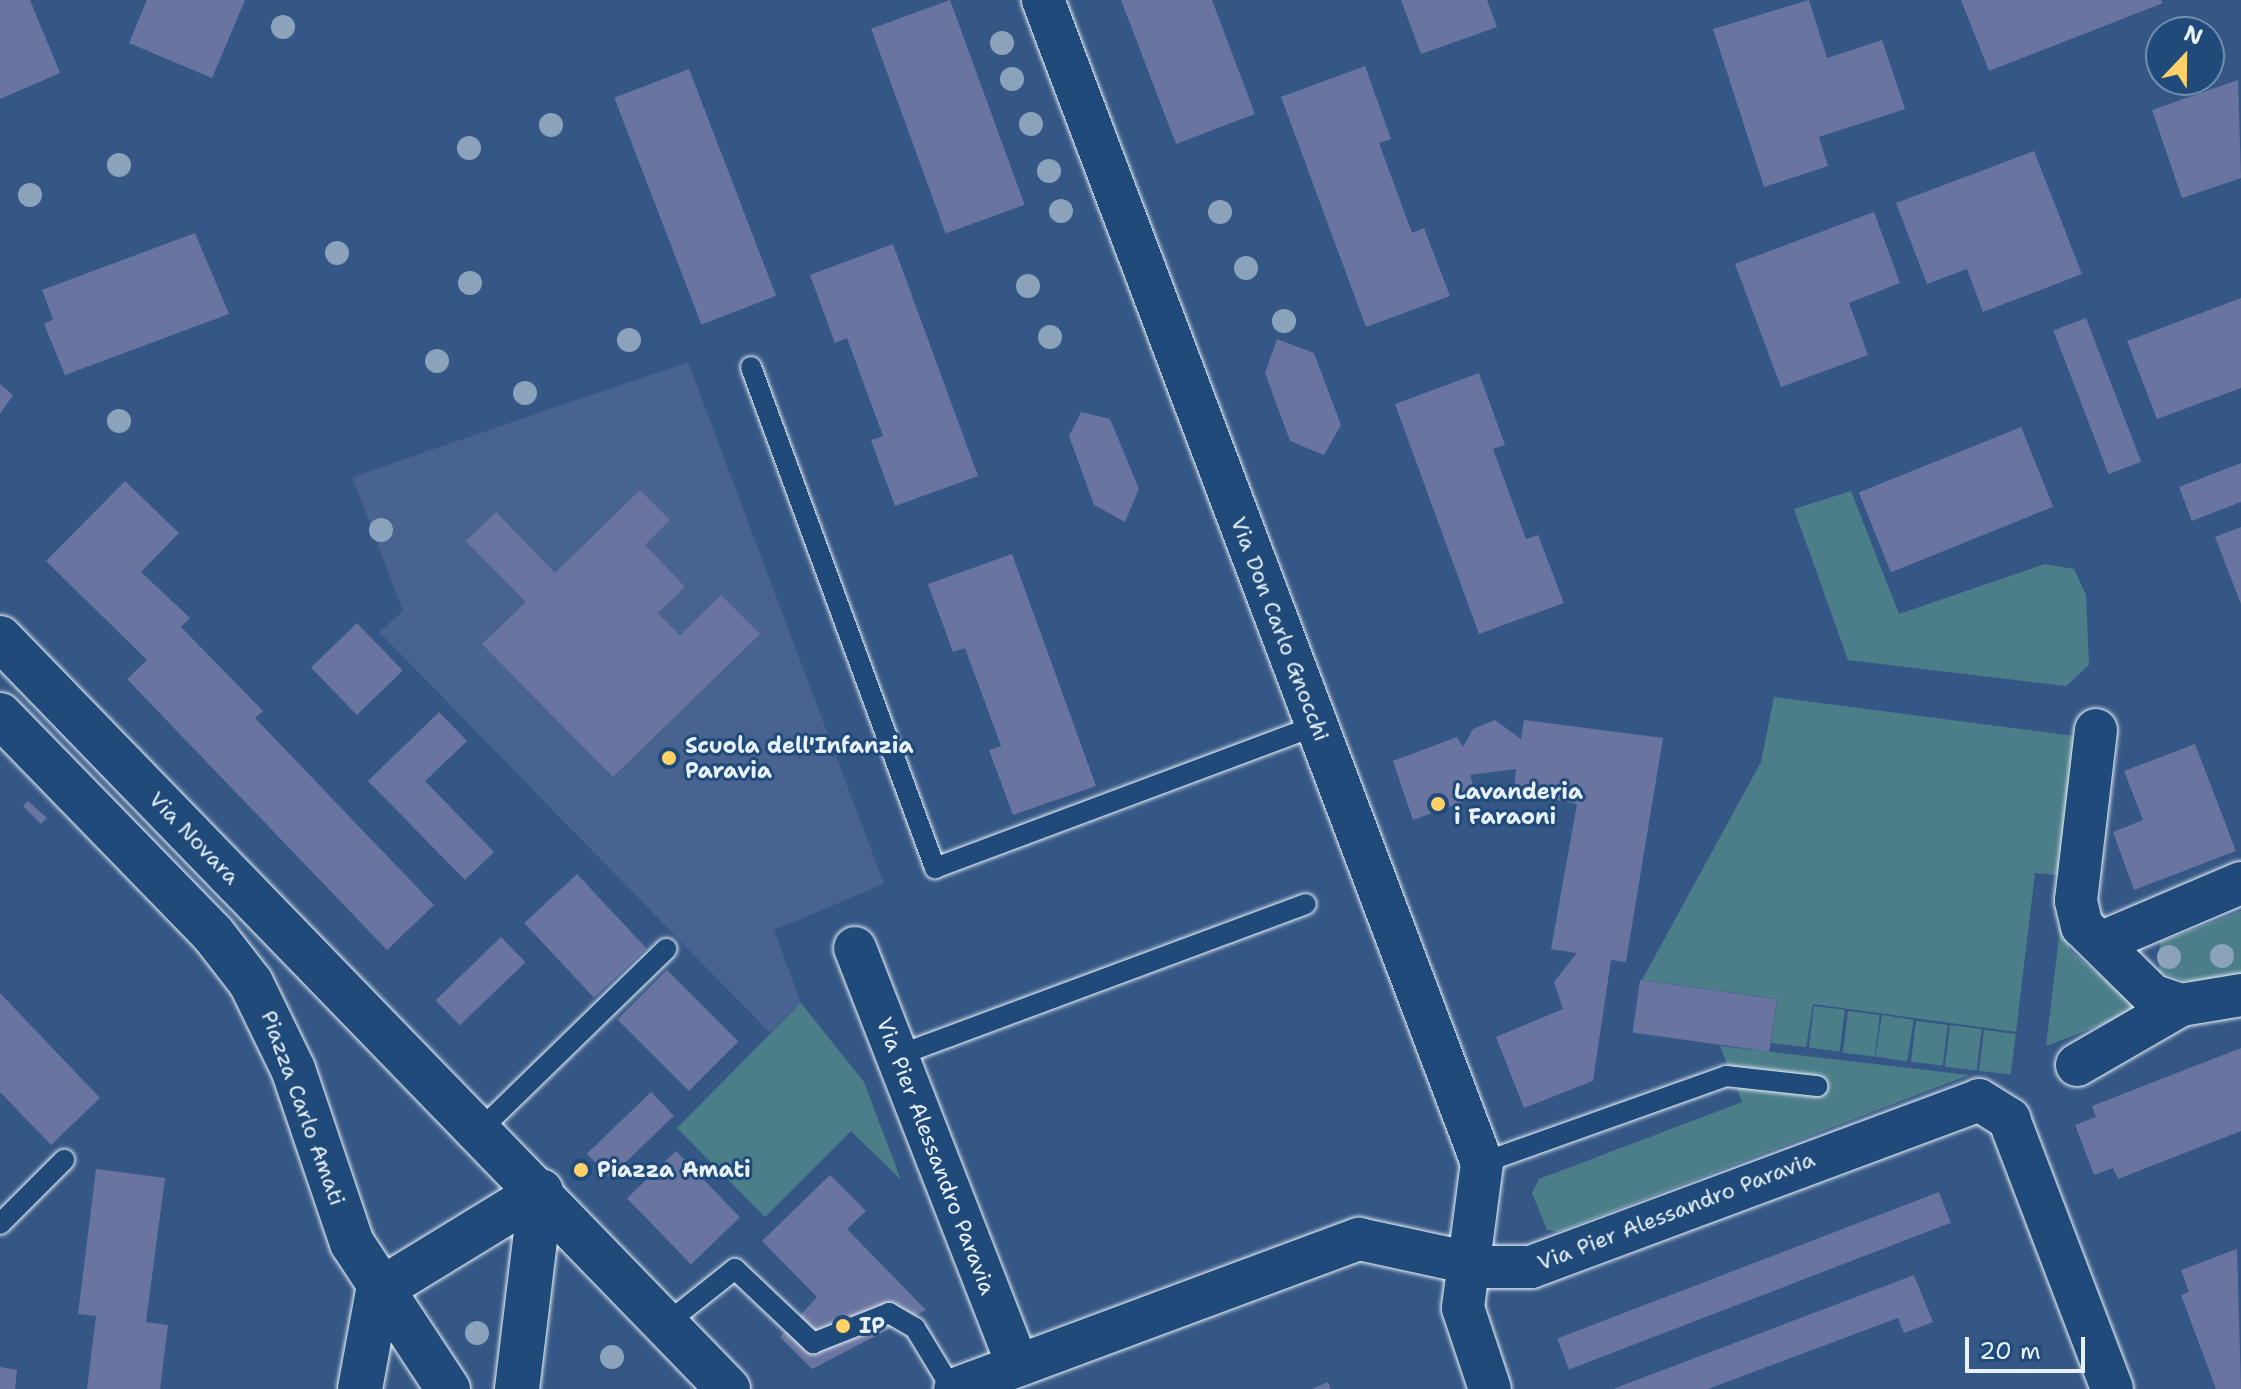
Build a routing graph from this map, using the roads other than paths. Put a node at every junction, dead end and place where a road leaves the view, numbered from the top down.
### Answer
1 (1043, 0) edge
2 (751, 367) dead end
3 (0, 638) edge
4 (0, 715) edge
5 (1317, 725) junction
6 (2096, 730) dead end
7 (2241, 883) edge
8 (1306, 904) dead end
9 (2100, 943) junction
10 (855, 948) dead end
11 (666, 949) dead end
12 (2241, 995) edge
13 (2181, 1005) junction
14 (897, 1056) junction
15 (2077, 1065) dead end
16 (1817, 1086) dead end
17 (480, 1130) junction
18 (64, 1160) dead end
19 (1482, 1163) junction
20 (541, 1191) junction
21 (0, 1224) edge
22 (1469, 1262) junction
23 (378, 1291) junction
24 (667, 1323) junction
25 (1017, 1364) junction
26 (360, 1389) edge
27 (448, 1389) edge
28 (517, 1389) edge
29 (728, 1389) edge
30 (954, 1389) edge
31 (1490, 1389) edge
32 (2112, 1389) edge

1 - 5 street, Via Don Carlo Gnocchi
2 - 5 lane
3 - 17 street, Via Novara
4 - 23 street, Piazza Carlo Amati
5 - 19 street, Via Don Carlo Gnocchi
6 - 9 street
7 - 9 street
8 - 14 lane
9 - 13 street
10 - 14 street, Via Pier Alessandro Paravia
11 - 17 lane
12 - 13 street
13 - 15 street
14 - 25 street, Via Pier Alessandro Paravia
16 - 19 lane
17 - 20 street
18 - 21 lane
19 - 22 street, Via Don Carlo Gnocchi
20 - 23 street
20 - 24 street
20 - 28 street
22 - 25 street, Via Pier Alessandro Paravia
22 - 31 street, Via Don Carlo Gnocchi
22 - 32 street, Via Pier Alessandro Paravia
23 - 26 street
23 - 27 street, Piazza Carlo Amati
24 - 29 street
24 - 30 lane
25 - 30 street, Via Pier Alessandro Paravia

